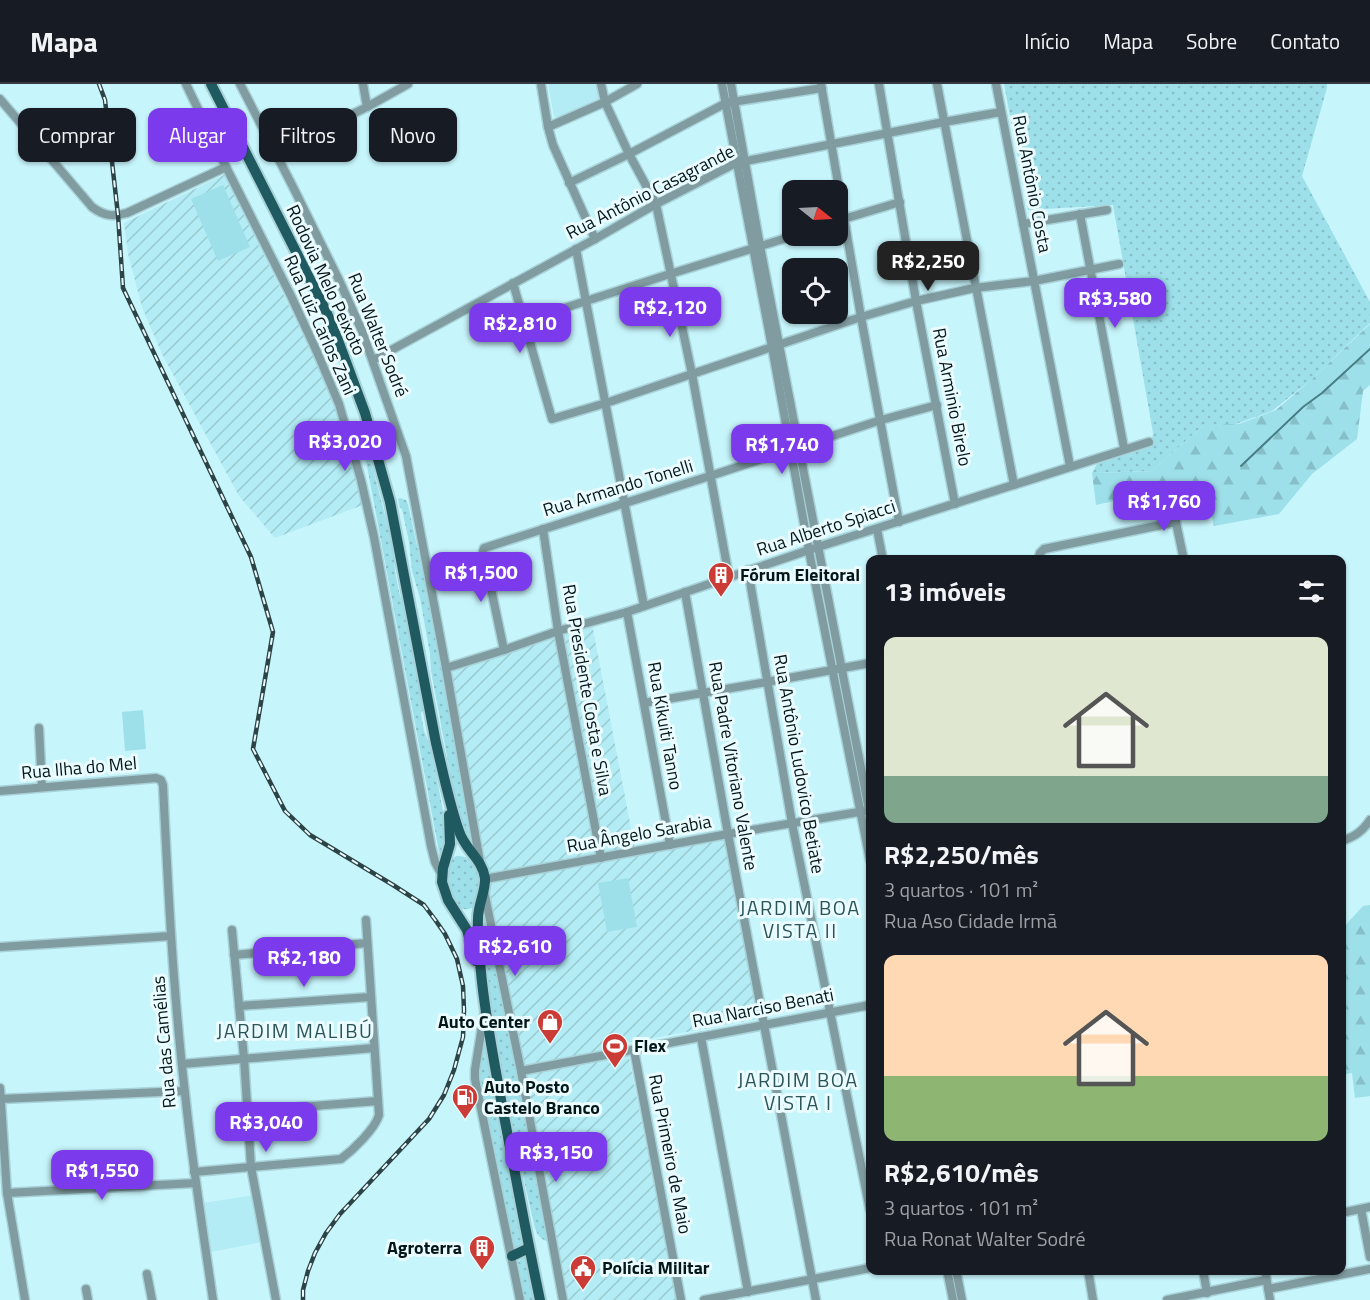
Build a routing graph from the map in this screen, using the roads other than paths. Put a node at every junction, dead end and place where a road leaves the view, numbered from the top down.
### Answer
1 (186, 84) edge
2 (212, 84) edge
3 (240, 84) edge
4 (363, 84) edge
5 (408, 84) edge
6 (542, 84) edge
7 (601, 84) edge
8 (637, 84) edge
9 (722, 84) edge
10 (731, 84) edge
11 (879, 84) edge
12 (937, 84) edge
13 (996, 84) edge
14 (821, 86) edge
15 (0, 99) edge
16 (605, 102) junction
17 (730, 102) junction
18 (368, 107) junction
19 (357, 112) edge
20 (1001, 112) junction
21 (259, 121) edge
22 (944, 122) junction
23 (548, 127) junction
24 (888, 133) junction
25 (831, 143) junction
26 (629, 154) junction
27 (280, 162) edge
28 (741, 162) junction
29 (226, 167) junction
30 (836, 180) edge
31 (570, 183) junction
32 (900, 202) junction
33 (656, 204) junction
34 (1107, 210) dead end
35 (1080, 214) junction
36 (848, 218) edge
37 (1023, 224) junction
38 (595, 239) junction
39 (782, 240) edge
40 (846, 246) edge
41 (757, 247) junction
42 (576, 249) junction
43 (1119, 264) dead end
44 (1090, 271) junction
45 (670, 274) junction
46 (1034, 281) junction
47 (513, 283) junction
48 (975, 288) junction
49 (586, 301) junction
50 (916, 301) junction
51 (861, 317) junction
52 (524, 321) junction
53 (776, 346) junction
54 (373, 360) junction
55 (692, 374) junction
56 (606, 403) junction
57 (937, 405) junction
58 (881, 420) junction
59 (1149, 442) dead end
60 (795, 448) junction
61 (1124, 448) junction
62 (1070, 466) junction
63 (710, 476) junction
64 (1014, 485) junction
65 (1171, 499) dead end
66 (624, 504) junction
67 (955, 504) junction
68 (899, 522) junction
69 (1176, 522) junction
70 (543, 529) junction
71 (877, 529) junction
72 (814, 549) junction
73 (882, 555) edge
74 (1040, 555) edge
75 (1183, 555) edge
76 (748, 570) junction
77 (729, 577) junction
78 (685, 592) junction
79 (644, 606) junction
80 (627, 612) junction
81 (558, 631) junction
82 (504, 650) junction
83 (866, 664) edge
84 (837, 668) junction
85 (446, 669) junction
86 (767, 682) junction
87 (703, 693) junction
88 (644, 703) junction
89 (39, 728) dead end
90 (160, 780) joint
91 (445, 780) junction
92 (42, 788) junction
93 (0, 791) edge
94 (866, 807) edge
95 (866, 812) edge
96 (1370, 820) edge
97 (792, 823) junction
98 (1370, 833) edge
99 (728, 834) junction
100 (1351, 838) junction
101 (1346, 840) edge
102 (670, 845) junction
103 (447, 856) junction
104 (476, 858) junction
105 (601, 858) junction
106 (442, 875) junction
107 (484, 884) junction
108 (479, 902) junction
109 (453, 907) junction
110 (366, 921) dead end
111 (232, 930) dead end
112 (171, 936) junction
113 (368, 943) junction
114 (0, 947) edge
115 (234, 955) junction
116 (482, 982) junction
117 (370, 997) junction
118 (485, 1005) junction
119 (239, 1006) junction
120 (866, 1006) edge
121 (830, 1012) junction
122 (765, 1025) junction
123 (701, 1037) junction
124 (374, 1048) junction
125 (634, 1050) junction
126 (244, 1058) junction
127 (182, 1064) junction
128 (521, 1071) junction
129 (0, 1088) edge
130 (184, 1091) junction
131 (0, 1099) edge
132 (378, 1101) junction
133 (248, 1111) junction
134 (251, 1167) junction
135 (194, 1172) junction
136 (196, 1183) junction
137 (866, 1190) edge
138 (7, 1193) junction
139 (1366, 1208) edge
140 (1346, 1212) edge
141 (529, 1248) junction
142 (512, 1256) junction
143 (1370, 1257) edge
144 (866, 1269) edge
145 (1370, 1269) edge
146 (1346, 1272) edge
147 (147, 1274) dead end
148 (948, 1275) edge
149 (958, 1275) edge
150 (1089, 1275) edge
151 (1204, 1275) edge
152 (1313, 1275) edge
153 (812, 1280) junction
154 (1266, 1280) edge
155 (86, 1289) dead end
156 (748, 1292) junction
157 (1207, 1293) junction
158 (25, 1300) edge
159 (88, 1300) edge
160 (152, 1300) edge
161 (213, 1300) edge
162 (276, 1300) edge
163 (520, 1300) edge
164 (540, 1300) edge
165 (563, 1300) edge
166 (681, 1300) edge
167 (704, 1300) edge
168 (816, 1300) edge
169 (952, 1300) edge
170 (962, 1300) edge
171 (1093, 1300) edge
172 (1167, 1300) edge
173 (1270, 1300) edge

1 - 29 street, Rua Luiz Carlos Zani
2 - 91 main road, Rodovia Melo Peixoto
3 - 21 street, Rua Walter Sodré
4 - 18 street
5 - 18 street
6 - 23 street
7 - 16 street
8 - 16 street
9 - 17 street
10 - 17 street
11 - 24 street, Rua Arminio Birelo
12 - 22 street
13 - 20 street, Rua Antônio Costa
14 - 17 street
14 - 25 street
15 - 29 street
16 - 23 street
16 - 26 street
17 - 26 street
17 - 28 street
18 - 19 street
20 - 22 street, Rua Antônio Casagrande
20 - 37 street, Rua Antônio Costa
22 - 24 street, Rua Antônio Casagrande
22 - 48 street
23 - 31 street
24 - 25 street, Rua Antônio Casagrande
24 - 32 street, Rua Arminio Birelo
25 - 28 street, Rua Antônio Casagrande
25 - 30 street
26 - 31 street
26 - 33 street
27 - 54 street, Rua Walter Sodré
28 - 33 street, Rua Antônio Casagrande
28 - 41 street
29 - 106 street, Rua Luiz Carlos Zani
31 - 38 street
32 - 36 street
32 - 50 street, Rua Arminio Birelo
33 - 38 street, Rua Antônio Casagrande
33 - 45 street
34 - 35 street
35 - 37 street
35 - 44 street
37 - 46 street, Rua Antônio Costa
38 - 42 street, Rua Antônio Casagrande
39 - 41 street
40 - 51 street
41 - 45 street
41 - 53 street
42 - 47 street, Rua Antônio Casagrande
42 - 49 street
43 - 44 street
44 - 46 street
44 - 61 street
45 - 49 street
45 - 55 street
46 - 48 street
46 - 62 street, Rua Antônio Costa
47 - 52 street
47 - 54 street, Rua Antônio Casagrande
48 - 50 street
48 - 64 street
49 - 52 street
49 - 56 street
50 - 51 street
50 - 57 street, Rua Arminio Birelo
51 - 53 street
51 - 58 street
52 - 56 street
53 - 55 street
53 - 60 street
54 - 85 street, Rua Walter Sodré
55 - 56 street
55 - 63 street
56 - 66 street
57 - 58 street, Rua Armando Tonelli
57 - 67 street, Rua Arminio Birelo
58 - 60 street, Rua Armando Tonelli
58 - 68 street
59 - 61 street, Rua Alberto Spiacci
60 - 63 street, Rua Armando Tonelli
60 - 72 street
61 - 62 street, Rua Alberto Spiacci
62 - 64 street, Rua Alberto Spiacci
63 - 66 street, Rua Armando Tonelli
63 - 77 street
64 - 67 street, Rua Alberto Spiacci
65 - 69 street
66 - 70 street, Rua Armando Tonelli
66 - 79 street
67 - 68 street, Rua Alberto Spiacci
68 - 71 street, Rua Alberto Spiacci
69 - 74 street
69 - 75 street
70 - 81 street, Rua Presidente Costa e Silva
70 - 82 street, Rua Armando Tonelli
71 - 72 street, Rua Alberto Spiacci
71 - 73 street
72 - 76 street, Rua Alberto Spiacci
72 - 84 street
76 - 77 street, Rua Alberto Spiacci
76 - 86 street, Rua Antônio Ludovico Betiate
77 - 78 street, Rua Alberto Spiacci
78 - 79 street, Rua Alberto Spiacci
78 - 87 street, Rua Padre Vitoriano Valente
79 - 80 street, Rua Alberto Spiacci
80 - 81 street, Rua Alberto Spiacci
80 - 88 street, Rua Kikuiti Tanno
81 - 82 street, Rua Alberto Spiacci
81 - 105 street, Rua Presidente Costa e Silva
82 - 85 street, Rua Alberto Spiacci
83 - 84 street
84 - 86 street
84 - 94 street
85 - 104 street, Rua Walter Sodré
86 - 87 street
86 - 97 street, Rua Antônio Ludovico Betiate
87 - 88 street
87 - 99 street, Rua Padre Vitoriano Valente
88 - 102 street, Rua Kikuiti Tanno
89 - 92 street
90 - 92 street, Rua Ilha do Mel
90 - 112 street, Rua das Camélias
91 - 103 main road, Rodovia Melo Peixoto
91 - 104 main road, Rodovia Melo Peixoto
92 - 93 street, Rua Ilha do Mel
95 - 97 street, Rua Ângelo Sarabia
96 - 100 street
97 - 99 street, Rua Ângelo Sarabia
97 - 121 street, Rua Antônio Ludovico Betiate
98 - 100 street
99 - 102 street, Rua Ângelo Sarabia
99 - 122 street, Rua Padre Vitoriano Valente
100 - 101 street
102 - 105 street, Rua Ângelo Sarabia
103 - 104 main road
103 - 106 main road, Rodovia Melo Peixoto
104 - 107 main road, Rodovia Melo Peixoto
105 - 107 street, Rua Ângelo Sarabia
106 - 109 main road
107 - 108 main road
107 - 128 street
108 - 109 main road
108 - 116 main road
109 - 116 main road
110 - 113 street
111 - 115 street
112 - 114 street
112 - 127 street, Rua das Camélias
113 - 115 street
113 - 117 street
115 - 119 street
116 - 118 main road
117 - 119 street
117 - 124 street
118 - 141 main road
118 - 142 street
119 - 126 street
120 - 121 street, Rua Narciso Benati
121 - 122 street, Rua Narciso Benati
121 - 137 street, Rua Antônio Ludovico Betiate
122 - 123 street, Rua Narciso Benati
122 - 153 street, Rua Padre Vitoriano Valente
123 - 125 street, Rua Narciso Benati
123 - 156 street
124 - 126 street
124 - 132 street
125 - 128 street, Rua Narciso Benati
125 - 166 street, Rua Primeiro de Maio
126 - 127 street
126 - 133 street
127 - 130 street, Rua das Camélias
128 - 165 street
129 - 131 street
130 - 131 street
130 - 135 street, Rua das Camélias
131 - 138 street
132 - 133 street
132 - 134 street
133 - 134 street
134 - 135 street
134 - 162 street
135 - 136 street, Rua das Camélias
136 - 138 street
136 - 161 street, Rua das Camélias
138 - 158 street
139 - 140 street
139 - 143 street
141 - 142 main road
141 - 164 main road
142 - 163 street
144 - 153 street
145 - 146 street
147 - 160 street
148 - 169 street
149 - 170 street
150 - 171 street
151 - 157 street
152 - 154 street
153 - 156 street
153 - 168 street, Rua Padre Vitoriano Valente
154 - 157 street
154 - 173 street
155 - 159 street
156 - 167 street
157 - 172 street

